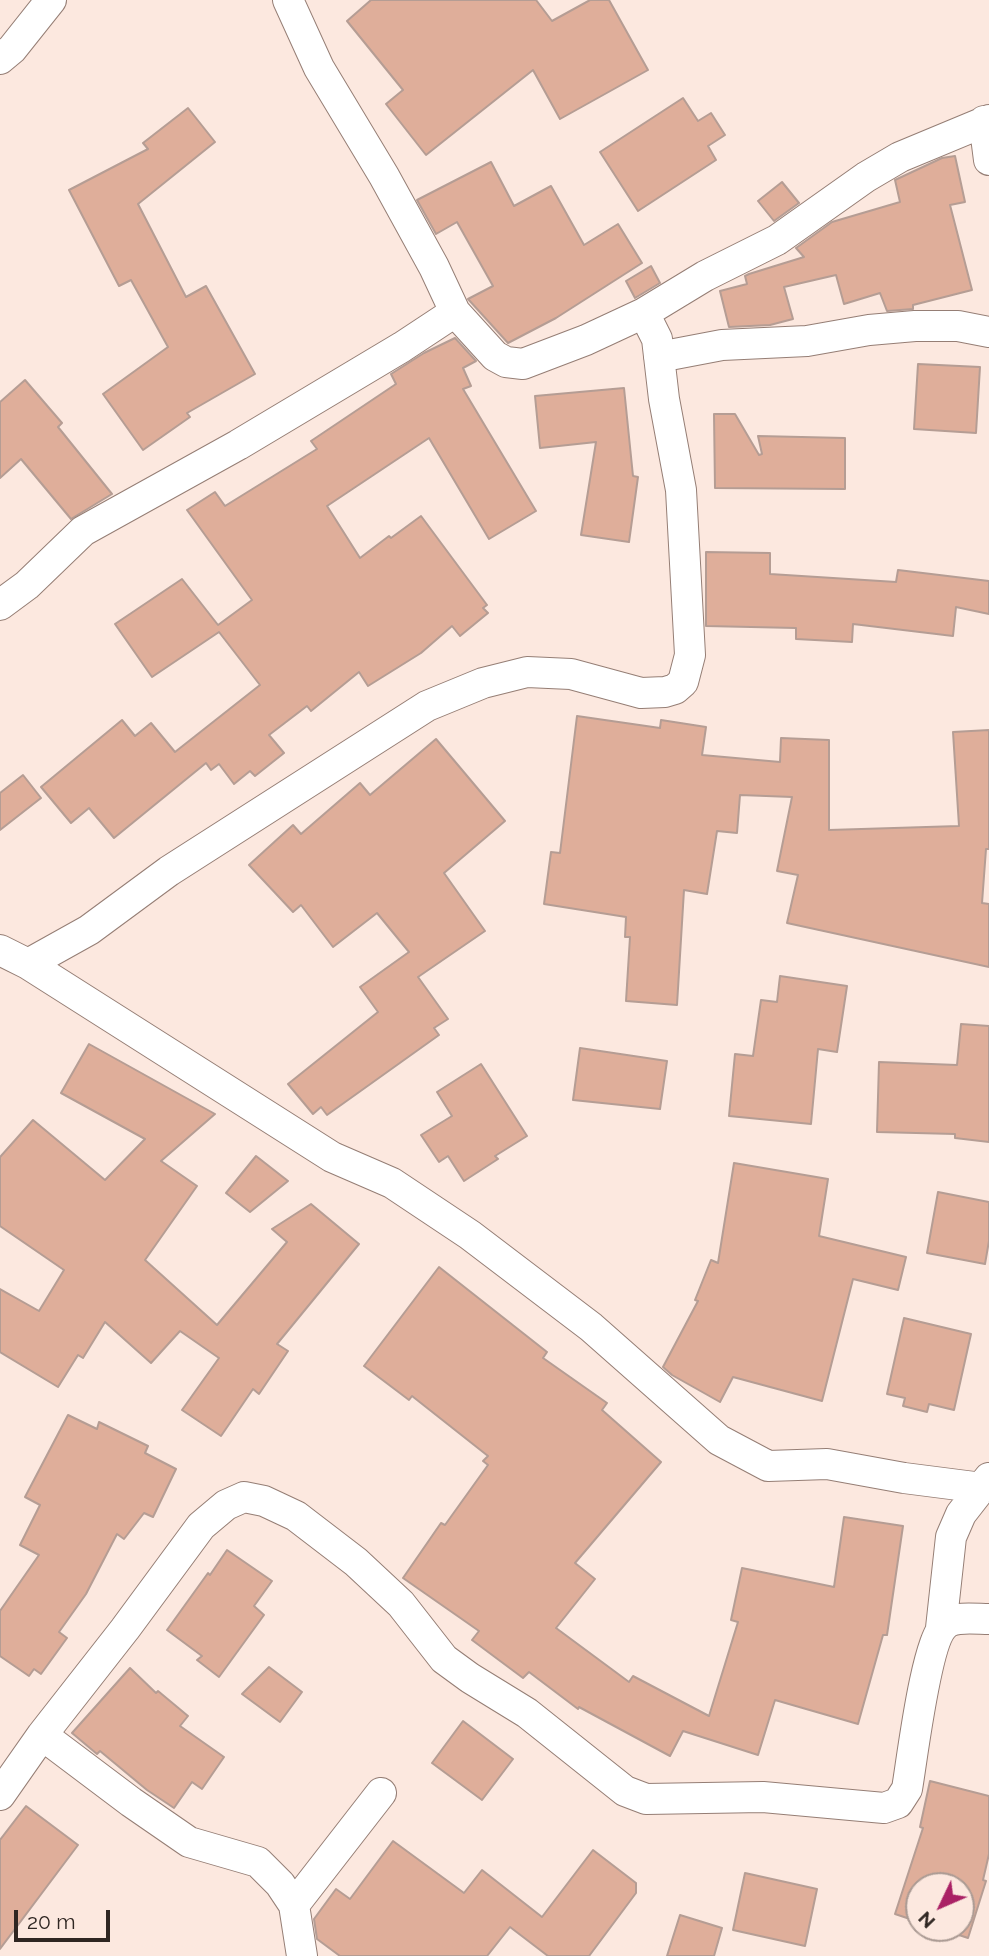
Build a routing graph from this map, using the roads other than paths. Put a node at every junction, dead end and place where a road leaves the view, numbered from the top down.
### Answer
1 (51, 0) edge
2 (288, 0) edge
3 (0, 59) edge
4 (986, 120) edge
5 (989, 160) edge
6 (455, 312) junction
7 (644, 313) junction
8 (989, 332) edge
9 (659, 357) junction
10 (0, 606) edge
11 (0, 950) edge
12 (28, 964) junction
13 (985, 1483) edge
14 (989, 1619) edge
15 (941, 1628) junction
16 (43, 1735) junction
17 (381, 1793) dead end
18 (0, 1795) edge
19 (294, 1905) junction
20 (302, 1956) edge

1 - 3 street
2 - 6 street
4 - 5 street
4 - 7 street
6 - 7 street
6 - 10 street
7 - 9 street
8 - 9 street
9 - 12 street
11 - 12 street
12 - 13 street
13 - 15 street
14 - 15 street
15 - 16 street
16 - 18 street
16 - 19 street
17 - 19 street
19 - 20 street

